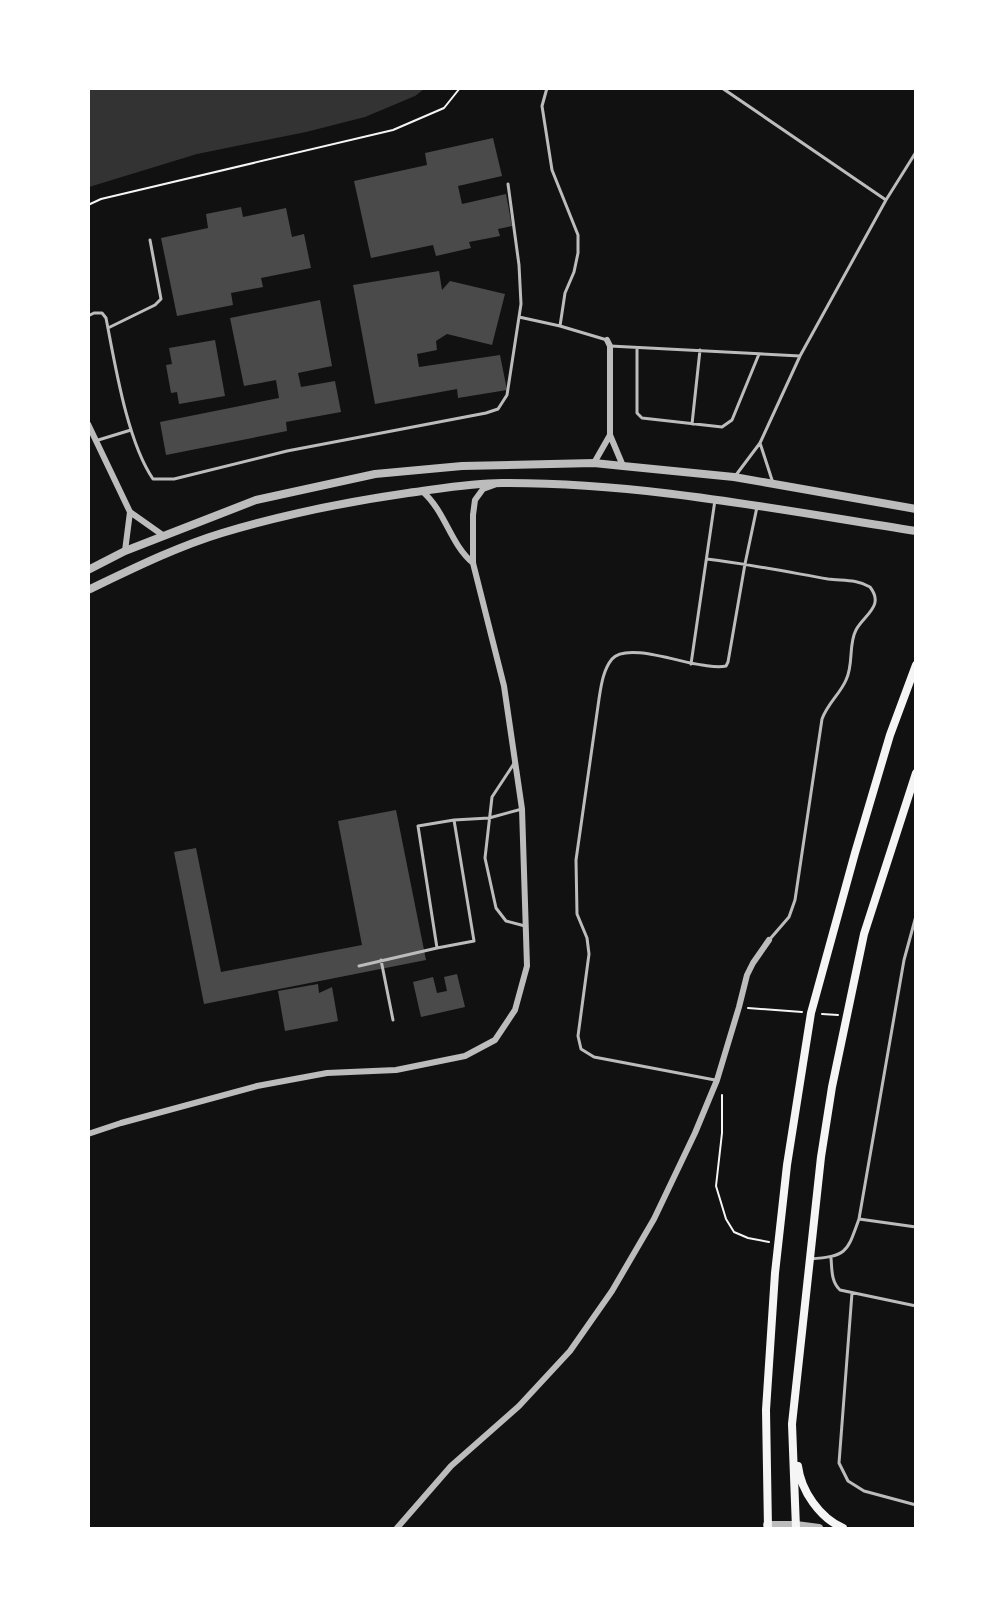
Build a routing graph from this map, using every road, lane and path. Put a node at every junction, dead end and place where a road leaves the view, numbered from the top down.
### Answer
1 (460, 88) edge
2 (547, 88) edge
3 (722, 88) edge
4 (915, 153) edge
5 (508, 184) dead end
6 (886, 200) junction
7 (88, 205) edge
8 (150, 240) dead end
9 (88, 316) edge
10 (519, 317) junction
11 (560, 326) junction
12 (108, 328) junction
13 (608, 343) junction
14 (637, 348) junction
15 (700, 350) junction
16 (759, 354) junction
17 (800, 356) junction
18 (88, 424) edge
19 (693, 424) junction
20 (131, 430) junction
21 (610, 435) junction
22 (95, 441) junction
23 (760, 442) junction
24 (594, 464) junction
25 (623, 466) junction
26 (734, 477) junction
27 (501, 483) junction
28 (773, 483) junction
29 (422, 491) junction
30 (715, 500) junction
31 (757, 507) junction
32 (915, 509) edge
33 (130, 512) junction
34 (915, 531) edge
35 (164, 536) junction
36 (125, 551) junction
37 (706, 559) junction
38 (473, 563) junction
39 (745, 564) junction
40 (88, 570) edge
41 (88, 590) edge
42 (691, 664) junction
43 (915, 665) edge
44 (515, 762) junction
45 (915, 773) edge
46 (522, 809) junction
47 (489, 818) junction
48 (454, 820) junction
49 (915, 916) edge
50 (527, 927) junction
51 (769, 940) joint
52 (437, 948) junction
53 (381, 960) junction
54 (359, 966) dead end
55 (739, 1007) junction
56 (790, 1010) dead end
57 (811, 1013) junction
58 (846, 1016) junction
59 (393, 1020) dead end
60 (717, 1080) junction
61 (88, 1134) edge
62 (859, 1219) junction
63 (915, 1227) edge
64 (778, 1243) junction
65 (831, 1257) junction
66 (808, 1259) junction
67 (852, 1293) junction
68 (915, 1306) edge
69 (792, 1424) junction
70 (915, 1505) edge
71 (767, 1526) edge
72 (796, 1527) edge
73 (397, 1528) edge
74 (819, 1528) edge
75 (843, 1528) edge

1 - 7 path
2 - 11 lane
3 - 6 lane
4 - 6 lane
5 - 10 lane
6 - 17 lane
8 - 12 lane
9 - 12 lane
10 - 11 lane
10 - 20 lane
11 - 13 lane
12 - 20 lane
13 - 14 lane
13 - 21 street
14 - 15 lane
14 - 19 lane
15 - 16 lane
15 - 19 lane
16 - 17 lane
16 - 19 lane
17 - 23 lane
18 - 22 street
20 - 22 lane
21 - 24 street
21 - 25 street
22 - 33 street
23 - 26 lane
23 - 28 lane
24 - 25 street
24 - 35 street
25 - 26 street
26 - 28 street
27 - 29 street
27 - 30 street
27 - 38 street
28 - 32 street
29 - 38 street
29 - 41 street
30 - 31 street
30 - 37 lane
31 - 34 street
31 - 39 lane
33 - 35 street
33 - 36 street
35 - 36 street
36 - 40 street
37 - 39 lane
37 - 42 lane
38 - 44 street
39 - 42 lane
39 - 51 lane
42 - 60 lane
43 - 57 main road
44 - 46 street
44 - 47 lane
45 - 58 main road
46 - 47 lane
46 - 50 street
47 - 48 lane
47 - 50 lane
48 - 52 lane
48 - 52 lane
49 - 62 lane
50 - 61 street
51 - 55 street
52 - 53 lane
53 - 54 lane
53 - 59 lane
55 - 56 path
55 - 60 street
57 - 58 path
57 - 64 main road
58 - 66 main road
60 - 64 path
60 - 73 street
62 - 63 lane
62 - 65 lane
64 - 71 main road
65 - 66 lane
65 - 67 lane
66 - 69 main road
67 - 68 lane
67 - 70 lane
69 - 72 main road
69 - 75 main road
71 - 72 street
72 - 74 street

